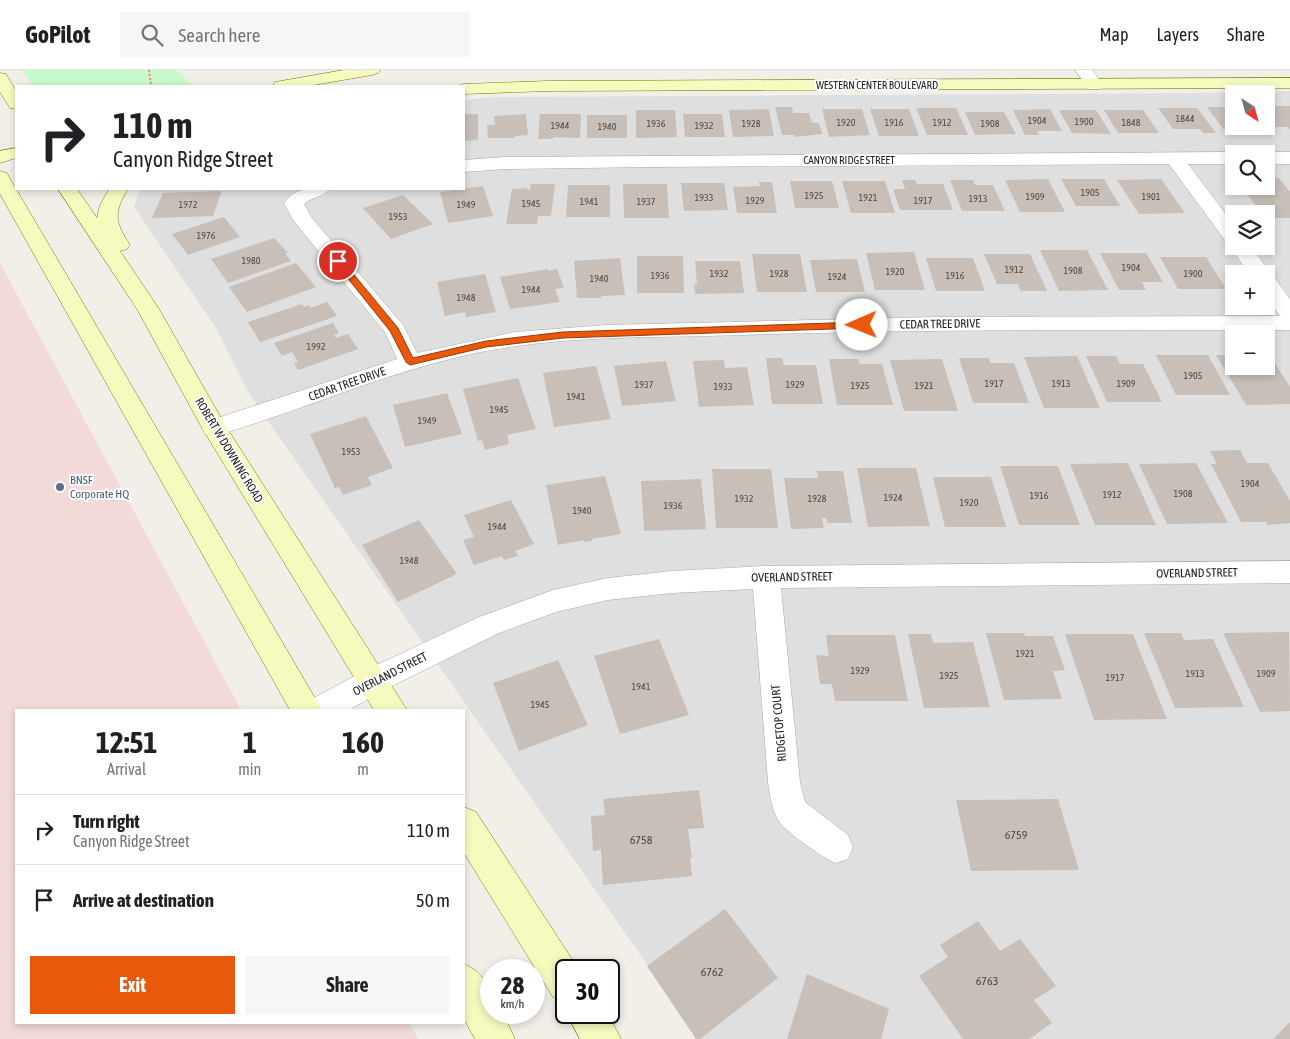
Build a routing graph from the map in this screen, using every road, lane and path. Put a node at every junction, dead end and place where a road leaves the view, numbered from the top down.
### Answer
1 (149, 70) edge
2 (372, 70) edge
3 (1083, 70) edge
4 (0, 78) edge
5 (1290, 83) edge
6 (151, 85) edge
7 (287, 85) edge
8 (1095, 85) junction
9 (465, 89) edge
10 (15, 102) edge
11 (15, 153) edge
12 (0, 157) edge
13 (1225, 158) edge
14 (1275, 158) edge
15 (1290, 158) edge
16 (1175, 159) junction
17 (465, 166) edge
18 (5, 185) edge
19 (69, 190) edge
20 (117, 190) edge
21 (317, 190) edge
22 (1225, 226) edge
23 (1275, 294) edge
24 (148, 309) junction
25 (1290, 314) edge
26 (1290, 323) edge
27 (410, 362) junction
28 (214, 428) junction
29 (1290, 572) edge
30 (766, 577) junction
31 (373, 681) junction
32 (305, 709) edge
33 (323, 709) edge
34 (390, 709) edge
35 (465, 825) edge
36 (836, 847) dead end
37 (555, 967) edge
38 (465, 985) edge
39 (593, 1024) edge
40 (496, 1039) edge
41 (602, 1039) edge

1 - 6 path
2 - 7 main road
3 - 8 street
4 - 10 main road
5 - 8 main road, WESTERN CENTER BOULEVARD
8 - 9 main road, WESTERN CENTER BOULEVARD
11 - 12 main road
13 - 16 street, CANYON RIDGE STREET
14 - 15 street
16 - 17 street, CANYON RIDGE STREET
16 - 22 street
18 - 32 main road
19 - 24 main road, ROBERT W DOWNING ROAD
20 - 24 main road
21 - 27 street
23 - 25 street
24 - 28 main road, ROBERT W DOWNING ROAD
26 - 27 street, CEDAR TREE DRIVE
27 - 28 street, CEDAR TREE DRIVE
28 - 31 main road, ROBERT W DOWNING ROAD
29 - 30 street, OVERLAND STREET
30 - 31 street, OVERLAND STREET
30 - 36 street, RIDGETOP COURT
31 - 33 street, OVERLAND STREET
31 - 34 main road, ROBERT W DOWNING ROAD
35 - 37 main road
38 - 40 main road
39 - 41 main road

